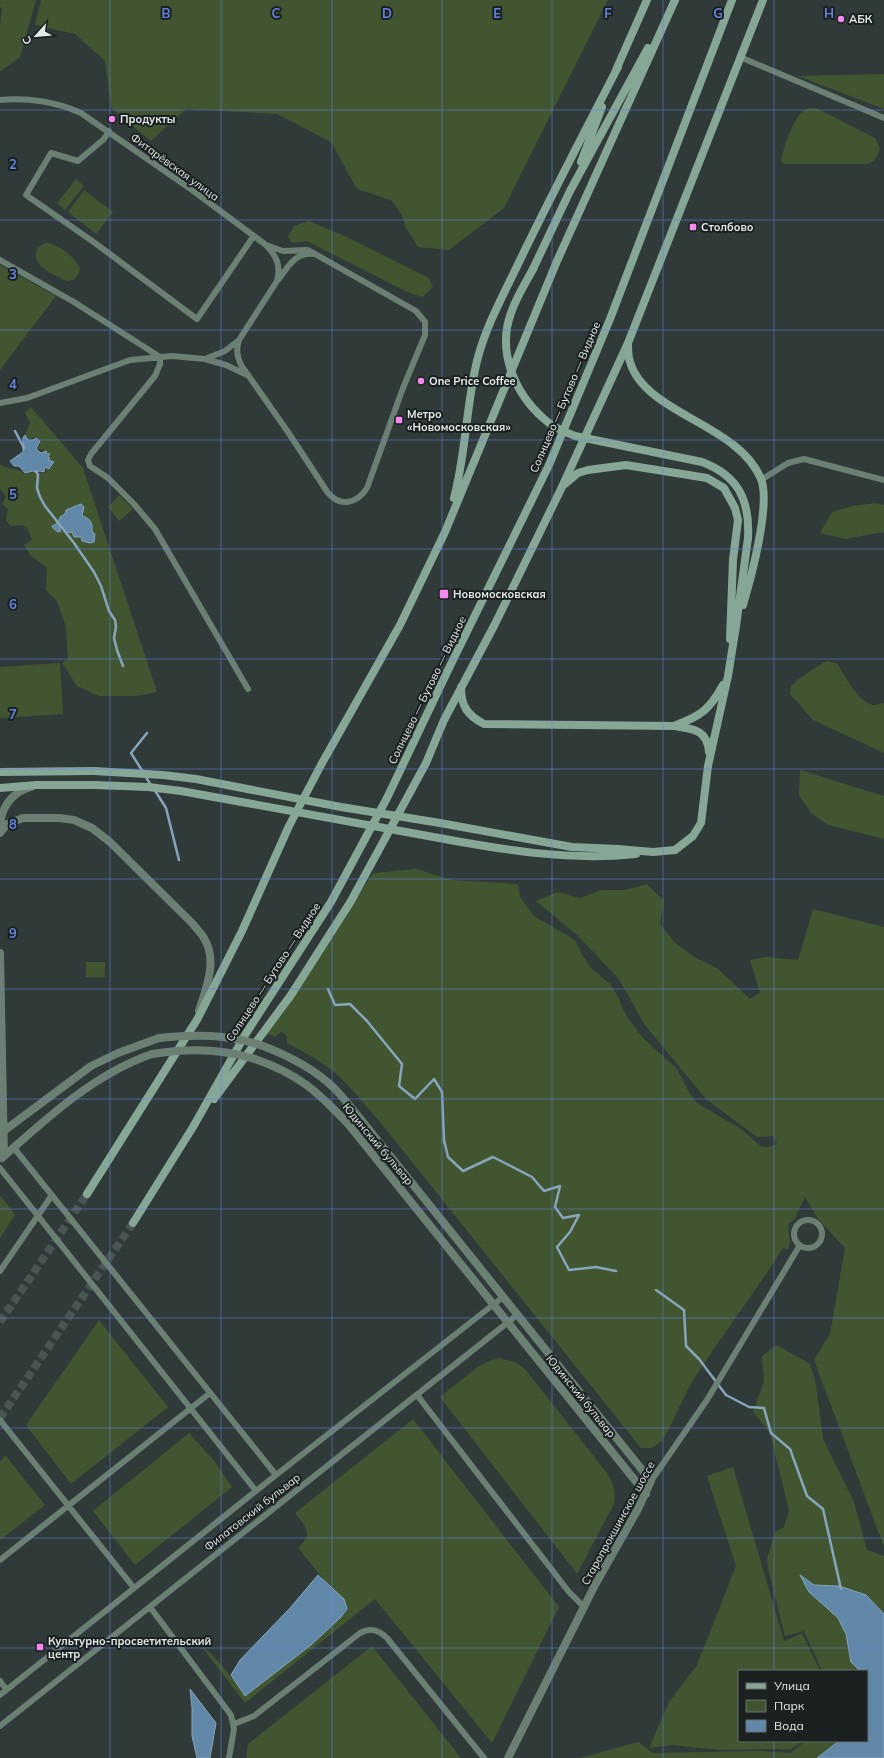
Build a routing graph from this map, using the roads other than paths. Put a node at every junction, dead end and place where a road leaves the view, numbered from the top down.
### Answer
1 (647, 0) edge
2 (675, 0) edge
3 (732, 0) edge
4 (763, 0) edge
5 (740, 57) junction
6 (618, 67) junction
7 (0, 100) edge
8 (884, 118) edge
9 (109, 131) junction
10 (570, 191) junction
11 (253, 237) junction
12 (266, 246) junction
13 (320, 255) junction
14 (0, 260) edge
15 (278, 281) junction
16 (239, 340) junction
17 (628, 343) junction
18 (160, 357) junction
19 (205, 359) junction
20 (249, 376) junction
21 (0, 403) edge
22 (761, 480) junction
23 (884, 480) edge
24 (560, 489) junction
25 (445, 532) junction
26 (736, 626) junction
27 (730, 663) junction
28 (728, 676) junction
29 (461, 685) junction
30 (248, 689) dead end
31 (674, 726) junction
32 (709, 760) junction
33 (0, 772) edge
34 (37, 785) junction
35 (0, 788) edge
36 (0, 823) edge
37 (0, 833) edge
38 (653, 852) junction
39 (0, 953) edge
40 (198, 1018) junction
41 (193, 1127) junction
42 (2, 1133) edge
43 (14, 1148) junction
44 (2, 1158) edge
45 (0, 1168) edge
46 (87, 1194) tunnel mouth
47 (52, 1195) junction
48 (38, 1216) junction
49 (133, 1223) tunnel mouth
50 (800, 1246) junction
51 (0, 1271) edge
52 (503, 1297) junction
53 (494, 1305) junction
54 (517, 1315) junction
55 (508, 1322) junction
56 (210, 1393) junction
57 (417, 1395) junction
58 (190, 1408) junction
59 (0, 1420) edge
60 (276, 1475) junction
61 (652, 1481) junction
62 (256, 1491) junction
63 (646, 1494) junction
64 (68, 1506) junction
65 (0, 1560) edge
66 (134, 1588) junction
67 (150, 1607) junction
68 (584, 1607) junction
69 (0, 1681) edge
70 (6, 1689) junction
71 (0, 1694) edge
72 (234, 1724) junction
73 (0, 1726) edge
74 (229, 1758) edge
75 (484, 1758) edge
76 (508, 1758) edge

1 - 6 main road
2 - 10 main road
2 - 25 main road
3 - 41 main road, Солнцево — Бутово — Видное
4 - 5 main road
5 - 8 street
5 - 17 main road
6 - 10 main road
6 - 25 main road
7 - 9 street, Фитарёвская улица
9 - 11 street, Фитарёвская улица
9 - 11 street
10 - 26 main road, bridge
11 - 12 street, Фитарёвская улица
12 - 13 street
12 - 15 street
13 - 15 street
13 - 20 street
14 - 18 street
15 - 16 street
16 - 19 street
16 - 20 street
17 - 22 main road
17 - 24 main road
18 - 19 street
18 - 21 street
18 - 30 street
19 - 20 street
22 - 23 street
22 - 26 main road
24 - 27 main road
24 - 29 main road
25 - 40 main road
26 - 27 main road
27 - 28 main road
28 - 31 main road
28 - 32 main road
29 - 31 main road
29 - 41 main road
31 - 32 main road
32 - 38 main road
33 - 38 main road, bridge
34 - 35 main road
34 - 36 street
34 - 38 main road, bridge
37 - 40 street
39 - 42 street
40 - 46 main road
41 - 49 main road, Солнцево — Бутово — Видное
42 - 44 street
42 - 52 street, Юдинский бульвар, bridge
43 - 44 street, Юдинский бульвар
43 - 47 street
43 - 53 street, Юдинский бульвар, bridge
45 - 48 street
47 - 48 street
47 - 56 street
48 - 51 street
48 - 58 street
50 - 50 street
50 - 61 street, Старопрокшинское шоссе
52 - 53 street, Филатовский бульвар
52 - 54 street, Юдинский бульвар
53 - 55 street, Юдинский бульвар
53 - 60 street, Филатовский бульвар
54 - 55 street, Филатовский бульвар
54 - 61 street, Юдинский бульвар
55 - 57 street, Филатовский бульвар
55 - 63 street, Юдинский бульвар
56 - 58 street
56 - 60 street
57 - 67 street, Филатовский бульвар
57 - 68 street
58 - 62 street
58 - 64 street
59 - 64 street
60 - 62 street, Филатовский бульвар
61 - 63 street, Старопрокшинское шоссе
62 - 66 street, Филатовский бульвар
63 - 68 street, Старопрокшинское шоссе
64 - 65 street
64 - 66 street
66 - 70 street, Филатовский бульвар
67 - 72 street
67 - 73 street, Филатовский бульвар
68 - 76 street, Старопрокшинское шоссе
69 - 70 street
70 - 71 street, Филатовский бульвар
72 - 74 street
72 - 75 street

